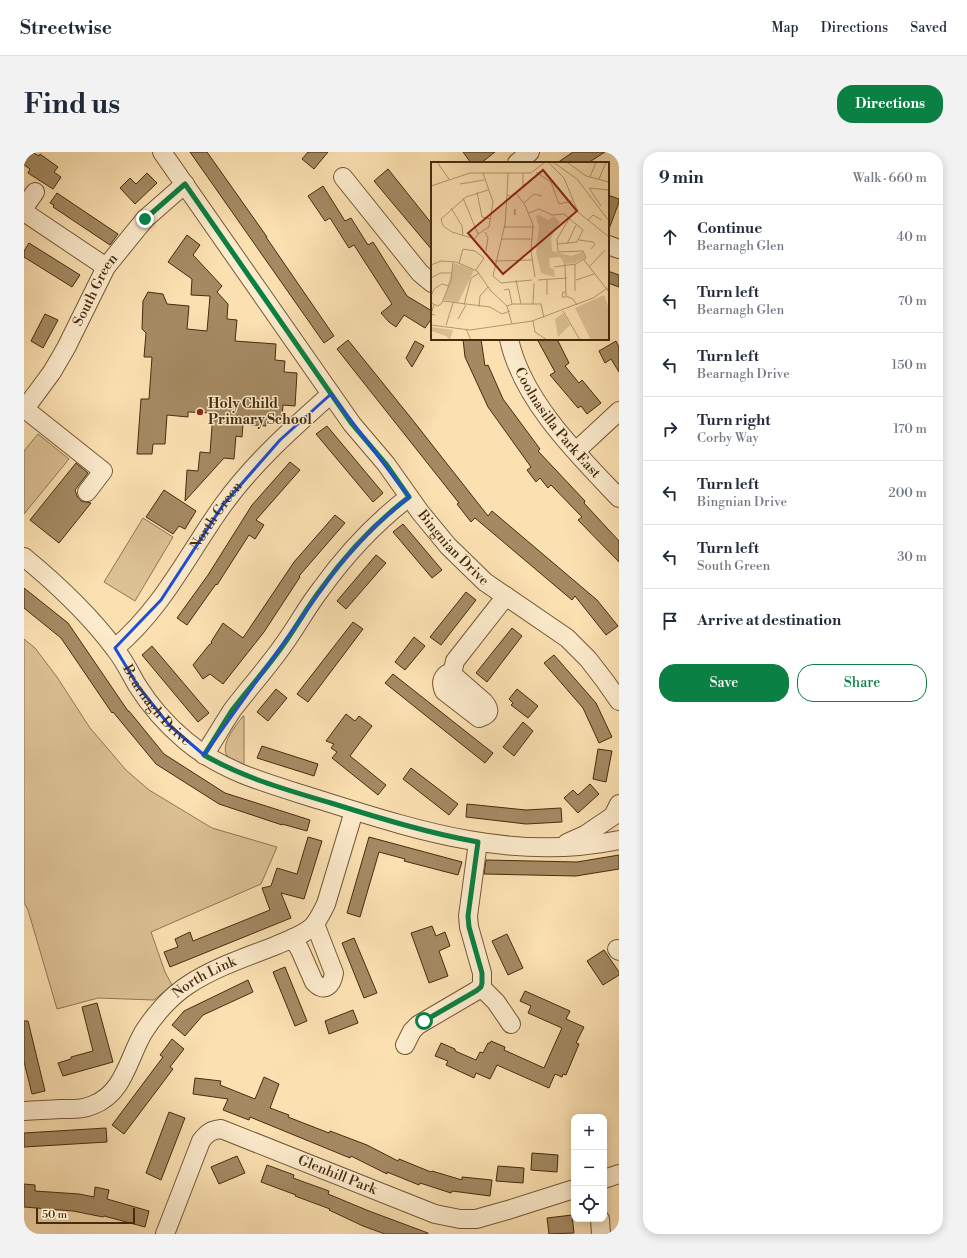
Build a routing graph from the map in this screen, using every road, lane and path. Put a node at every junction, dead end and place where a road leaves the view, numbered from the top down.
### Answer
1 (162, 152) edge
2 (530, 152) edge
3 (518, 162) edge
4 (343, 177) dead end
5 (185, 184) junction
6 (35, 192) dead end
7 (24, 208) edge
8 (24, 212) edge
9 (609, 245) edge
10 (619, 249) edge
11 (106, 267) junction
12 (431, 283) edge
13 (509, 340) edge
14 (332, 394) junction
15 (25, 409) edge
16 (619, 411) edge
17 (576, 451) junction
18 (87, 492) dead end
19 (409, 497) junction
20 (619, 498) edge
21 (24, 557) edge
22 (506, 596) junction
23 (115, 648) junction
24 (452, 674) dead end
25 (619, 701) edge
26 (204, 755) junction
27 (354, 810) junction
28 (617, 816) edge
29 (619, 840) edge
30 (478, 842) junction
31 (559, 846) junction
32 (315, 924) junction
33 (293, 938) junction
34 (481, 987) junction
35 (511, 1024) dead end
36 (405, 1045) dead end
37 (24, 1111) edge
38 (619, 1174) edge
39 (607, 1178) edge
40 (571, 1190) edge
41 (600, 1222) edge
42 (165, 1234) edge
43 (601, 1234) edge

1 - 5 street, Bingnian Drive
2 - 3 street
4 - 12 street
5 - 11 street, South Green
5 - 14 street, Bingnian Drive
6 - 7 street
8 - 11 street
9 - 10 street
11 - 15 street, South Green
13 - 17 street, Coolnasilla Park East
14 - 19 street, Bingnian Drive
14 - 23 street, North Green
15 - 18 street
16 - 17 street
17 - 20 street, Coolnasilla Park East
19 - 22 street, Bingnian Drive
19 - 26 street
21 - 23 street, Bearnagh Drive
22 - 24 street
22 - 25 street, Bingnian Drive
23 - 26 street, Bearnagh Drive
26 - 27 street, Bearnagh Drive
27 - 30 street, Bearnagh Drive
27 - 32 street, North Link
28 - 31 street, Bearnagh Drive
29 - 31 street, Bearnagh Drive
30 - 31 street, Bearnagh Drive
30 - 34 street
32 - 33 street, North Link
32 - 33 street
33 - 37 street, North Link
34 - 35 street
34 - 36 street
38 - 39 street
40 - 42 street, Glenhill Park
41 - 43 street

